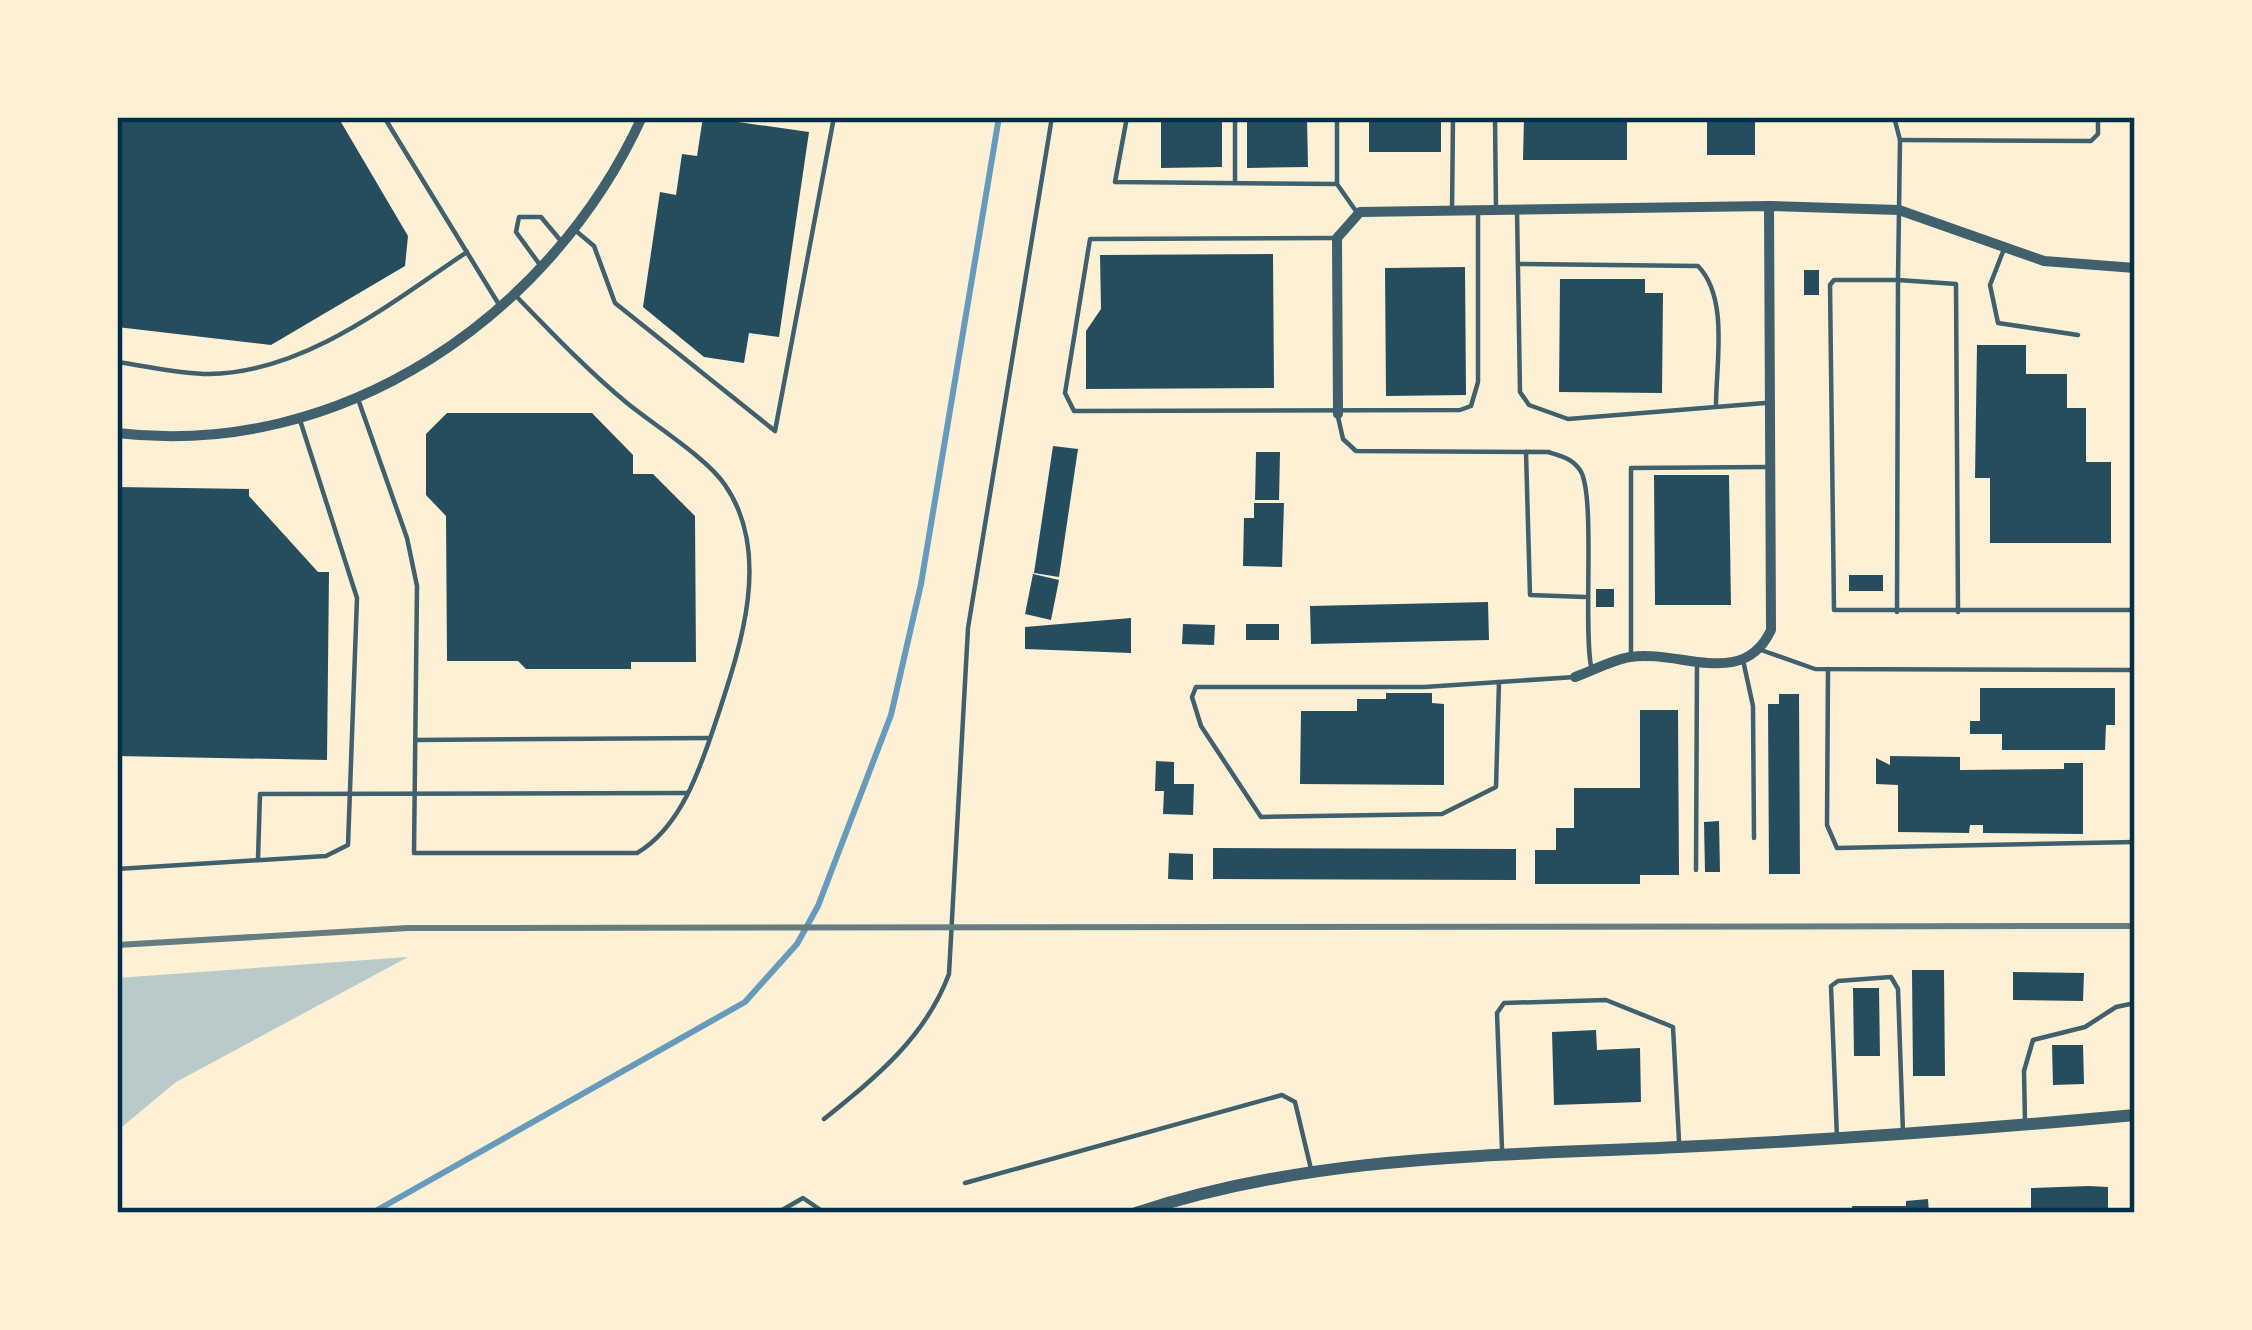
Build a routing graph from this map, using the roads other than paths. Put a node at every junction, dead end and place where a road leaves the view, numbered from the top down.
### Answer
1 (384, 117) edge
2 (642, 117) edge
3 (834, 117) edge
4 (1052, 117) edge
5 (1127, 117) edge
6 (1235, 117) edge
7 (1337, 117) edge
8 (1453, 117) edge
9 (1495, 117) edge
10 (1894, 117) edge
11 (2098, 117) edge
12 (1900, 140) junction
13 (1235, 183) junction
14 (1337, 184) junction
15 (1769, 206) junction
16 (1478, 210) junction
17 (1496, 210) junction
18 (1517, 210) junction
19 (1899, 210) junction
20 (1452, 211) junction
21 (1358, 214) junction
22 (576, 231) junction
23 (1337, 238) junction
24 (565, 245) junction
25 (2004, 249) junction
26 (467, 252) junction
27 (1519, 265) junction
28 (2135, 268) edge
29 (543, 269) junction
30 (1898, 280) junction
31 (515, 295) junction
32 (501, 308) junction
33 (2078, 335) dead end
34 (117, 362) edge
35 (357, 396) junction
36 (1771, 403) junction
37 (1716, 406) junction
38 (1338, 412) junction
39 (299, 417) junction
40 (117, 433) edge
41 (1526, 452) junction
42 (1771, 466) junction
43 (1585, 597) junction
44 (2135, 610) edge
45 (1958, 612) junction
46 (1897, 613) junction
47 (1761, 650) junction
48 (1631, 657) junction
49 (1743, 661) junction
50 (1697, 662) junction
51 (1828, 669) junction
52 (2135, 670) edge
53 (1592, 671) junction
54 (1575, 677) joint
55 (1498, 682) junction
56 (710, 738) junction
57 (414, 740) junction
58 (350, 792) junction
59 (687, 793) junction
60 (412, 794) junction
61 (1754, 838) dead end
62 (2135, 842) edge
63 (258, 860) junction
64 (117, 869) edge
65 (1696, 870) dead end
66 (2135, 1003) edge
67 (2135, 1115) edge
68 (824, 1119) dead end
69 (2025, 1127) junction
70 (1904, 1134) junction
71 (1837, 1138) junction
72 (1679, 1147) junction
73 (1503, 1155) junction
74 (1311, 1169) junction
75 (965, 1183) dead end
76 (1178, 1206) edge
77 (776, 1213) edge
78 (825, 1213) edge
79 (1136, 1213) edge

1 - 26 lane
2 - 22 street
3 - 22 lane
4 - 68 lane
5 - 13 lane
6 - 13 lane
7 - 14 lane
8 - 20 lane
9 - 17 lane
10 - 12 lane
11 - 12 lane
12 - 19 lane
13 - 14 lane
14 - 21 lane
15 - 18 street
15 - 19 street
15 - 36 street
16 - 17 street
16 - 20 street
16 - 38 lane
17 - 18 street
18 - 27 lane
19 - 25 street
19 - 30 lane
20 - 21 street
21 - 23 street
22 - 24 street
23 - 38 street
23 - 38 lane
24 - 29 street
24 - 29 lane
25 - 28 street
25 - 33 lane
26 - 32 lane
26 - 34 lane
27 - 37 lane
27 - 37 lane
29 - 31 street
30 - 45 lane
30 - 46 lane
30 - 46 lane
31 - 32 street
31 - 56 lane
32 - 35 street
35 - 39 street
35 - 57 lane
36 - 37 lane
36 - 42 street
38 - 41 lane
39 - 40 street
39 - 58 lane
41 - 43 lane
41 - 43 lane
42 - 47 street
42 - 48 lane
43 - 53 lane
44 - 45 lane
45 - 46 lane
47 - 49 street
47 - 51 lane
48 - 50 street
48 - 53 street
49 - 50 street
49 - 61 lane
50 - 65 lane
51 - 52 lane
51 - 62 lane
53 - 54 street
54 - 55 lane
55 - 55 lane
56 - 57 lane
56 - 59 lane
57 - 60 lane
58 - 60 lane
58 - 63 lane
58 - 63 lane
59 - 60 lane
59 - 60 lane
63 - 64 lane
66 - 69 lane
67 - 69 street
69 - 70 street
70 - 71 street
70 - 71 lane
71 - 72 street
72 - 73 street
72 - 73 lane
73 - 74 street
74 - 75 lane
74 - 76 street
76 - 79 street
77 - 78 lane

